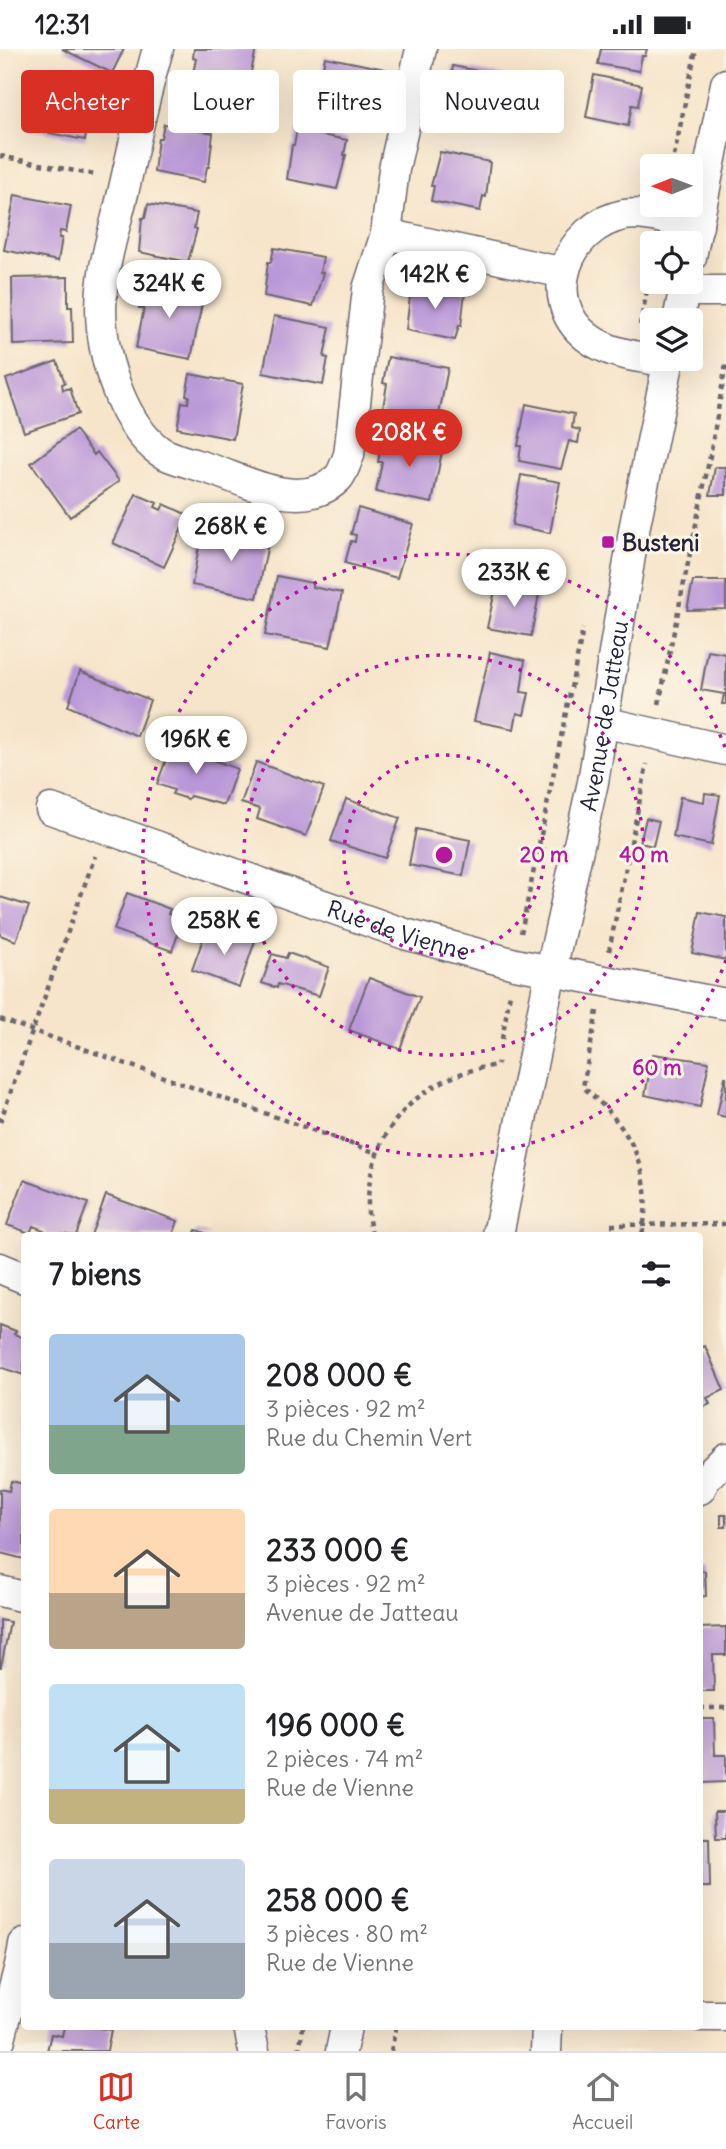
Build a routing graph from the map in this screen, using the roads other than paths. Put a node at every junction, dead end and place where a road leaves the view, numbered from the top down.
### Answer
1 (158, 49) edge
2 (421, 49) edge
3 (726, 84) edge
4 (698, 226) junction
5 (697, 231) edge
6 (386, 234) junction
7 (564, 273) junction
8 (703, 288) edge
9 (726, 291) edge
10 (640, 356) edge
11 (667, 371) edge
12 (603, 722) junction
13 (726, 750) edge
14 (51, 809) dead end
15 (551, 970) junction
16 (726, 1004) edge
17 (499, 1232) edge
18 (0, 1268) edge
19 (21, 1276) edge
20 (726, 1458) edge
21 (703, 1483) edge
22 (0, 1591) edge
23 (21, 1597) edge
24 (21, 1964) edge
25 (703, 2016) edge
26 (726, 2016) edge
27 (250, 2030) edge
28 (345, 2030) edge
29 (547, 2030) edge
30 (0, 2039) edge
31 (254, 2051) edge
32 (341, 2051) edge
33 (546, 2051) edge

1 - 6 street
2 - 6 street
3 - 4 street
4 - 5 street
4 - 7 street
6 - 7 street
7 - 10 street
8 - 9 street
11 - 12 street, Avenue de Jatteau
12 - 13 street
12 - 15 street, Avenue de Jatteau
14 - 15 street, Rue de Vienne
15 - 16 street, Rue de Vienne
15 - 17 street, Avenue de Jatteau
18 - 19 street
20 - 21 street
22 - 23 street
24 - 30 street
25 - 26 street
27 - 31 street
28 - 32 street
29 - 33 street

